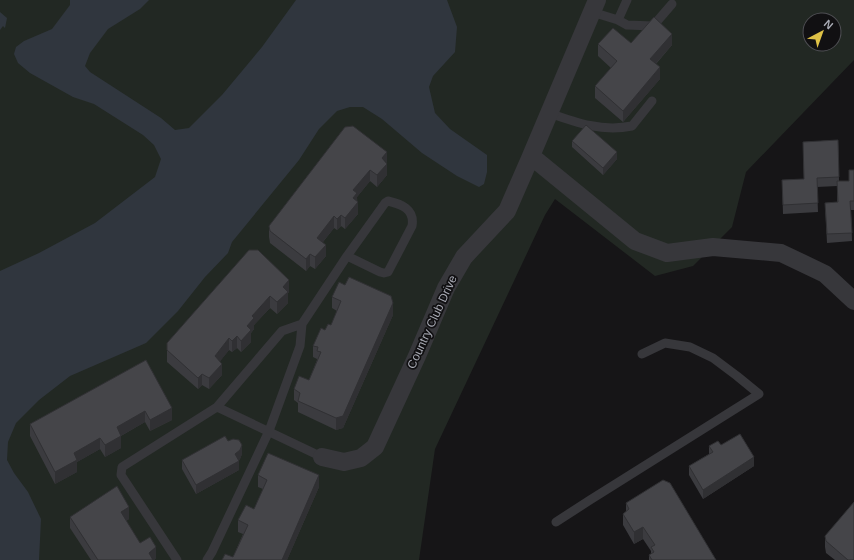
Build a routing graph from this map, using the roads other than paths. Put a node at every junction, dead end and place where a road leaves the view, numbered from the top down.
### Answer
1 (627, 0) edge
2 (672, 4) dead end
3 (594, 6) edge
4 (618, 20) junction
5 (652, 101) dead end
6 (549, 113) junction
7 (531, 156) junction
8 (347, 256) junction
9 (854, 301) edge
10 (302, 324) junction
11 (642, 354) dead end
12 (217, 407) junction
13 (268, 431) junction
14 (322, 457) joint
15 (556, 522) dead end
16 (177, 560) edge
17 (207, 560) edge

1 - 4 lane
2 - 4 lane
3 - 4 lane
3 - 6 street, Country Club Drive
5 - 6 lane
6 - 7 street, Country Club Drive
7 - 9 street
7 - 14 street, Country Club Drive
8 - 8 lane
8 - 10 lane
10 - 12 lane
10 - 13 lane
11 - 15 lane
12 - 13 lane
12 - 16 lane
13 - 14 lane
13 - 17 lane

